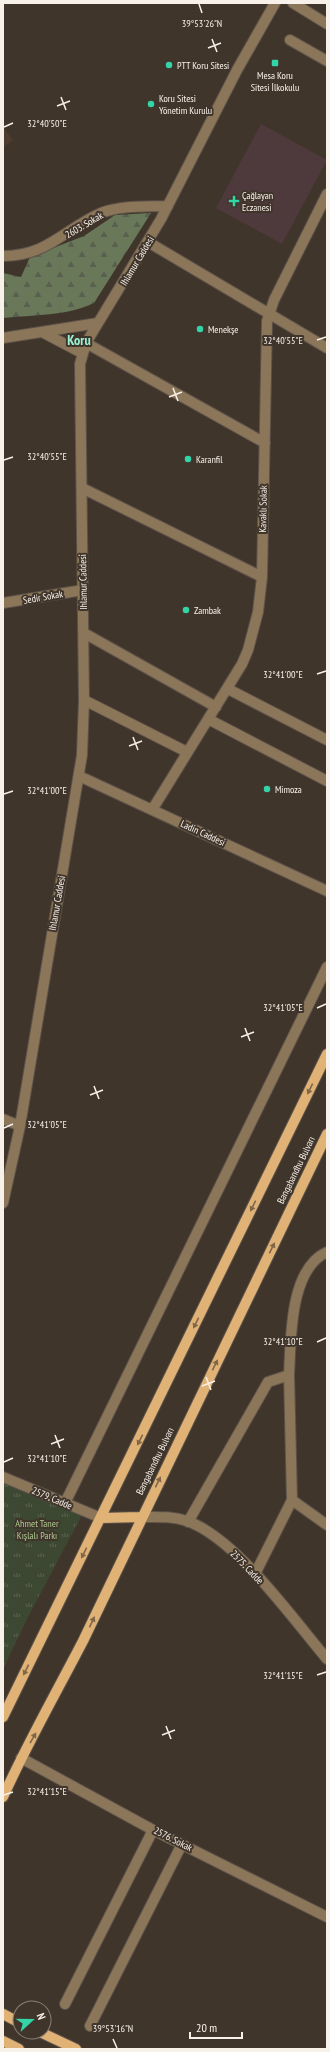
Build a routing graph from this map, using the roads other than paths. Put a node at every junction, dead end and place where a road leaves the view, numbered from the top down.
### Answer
1 (275, 3) edge
2 (293, 3) edge
3 (327, 24) edge
4 (290, 40) dead end
5 (327, 61) edge
6 (327, 194) edge
7 (168, 206) junction
8 (148, 242) junction
9 (3, 256) edge
10 (269, 314) junction
11 (98, 323) junction
12 (42, 332) junction
13 (3, 338) edge
14 (86, 343) junction
15 (327, 348) edge
16 (82, 353) junction
17 (265, 443) junction
18 (82, 488) junction
19 (262, 577) junction
20 (83, 590) junction
21 (3, 603) edge
22 (84, 633) junction
23 (228, 688) junction
24 (84, 700) junction
25 (216, 707) junction
26 (208, 719) junction
27 (327, 740) edge
28 (187, 752) junction
29 (79, 776) junction
30 (327, 781) edge
31 (152, 810) junction
32 (327, 891) edge
33 (327, 967) edge
34 (327, 1054) edge
35 (3, 1119) edge
36 (20, 1126) junction
37 (327, 1134) edge
38 (3, 1203) edge
39 (327, 1252) edge
40 (289, 1375) junction
41 (3, 1477) edge
42 (292, 1500) junction
43 (65, 1503) junction
44 (141, 1517) junction
45 (101, 1518) junction
46 (188, 1522) junction
47 (327, 1525) edge
48 (255, 1574) junction
49 (327, 1659) edge
50 (3, 1717) edge
51 (21, 1758) junction
52 (3, 1798) edge
53 (153, 1830) junction
54 (182, 1844) junction
55 (327, 1917) edge
56 (65, 2004) dead end
57 (90, 2026) dead end
58 (52, 2038) edge
59 (3, 2041) edge
60 (19, 2049) edge
61 (76, 2049) edge

1 - 7 street, Ihlamur Caddesi
2 - 3 street
4 - 5 street
6 - 10 street, Kavaklı Sokak
7 - 8 street, Ihlamur Caddesi
7 - 9 street, 2603. Sokak
8 - 10 street
8 - 11 street, Ihlamur Caddesi
10 - 15 street
10 - 17 street, Kavaklı Sokak
11 - 12 street
11 - 14 street, Ihlamur Caddesi
12 - 13 street
12 - 16 street
14 - 16 street, Ihlamur Caddesi
14 - 17 street
16 - 18 street, Ihlamur Caddesi
17 - 19 street, Kavaklı Sokak
18 - 19 street
18 - 20 street, Ihlamur Caddesi
19 - 23 street, Kavaklı Sokak
20 - 21 street, Sedir Sokak
20 - 22 street, Ihlamur Caddesi
22 - 24 street, Ihlamur Caddesi
22 - 25 street
23 - 25 street, Kavaklı Sokak
23 - 27 street
24 - 28 street
24 - 29 street, Ihlamur Caddesi
25 - 26 street, Kavaklı Sokak
26 - 28 street, Kavaklı Sokak
26 - 30 street
28 - 31 street, Kavaklı Sokak
29 - 31 street, Ladin Caddesi
29 - 36 street, Ihlamur Caddesi
31 - 32 street, Ladin Caddesi
33 - 43 street
34 -> 45 main road
35 - 36 street
36 - 38 street, Ihlamur Caddesi
44 -> 37 main road, Bangabandhu Bulvarı
39 - 40 street
40 - 42 street
40 - 46 street
41 - 43 street, 2579. Cadde
42 - 47 street
42 - 48 street
43 - 45 street, 2579. Cadde
44 - 45 main road
44 - 46 street, 2575. Cadde
51 -> 44 main road, Bangabandhu Bulvarı
45 -> 50 main road
46 - 48 street, 2575. Cadde
48 - 49 street, 2575. Cadde
51 - 52 main road, Bangabandhu Bulvarı
51 - 53 street, 2576. Sokak
53 - 54 street, 2576. Sokak
53 - 56 street
54 - 55 street, 2576. Sokak
54 - 57 street
58 - 61 main road
59 - 60 main road

